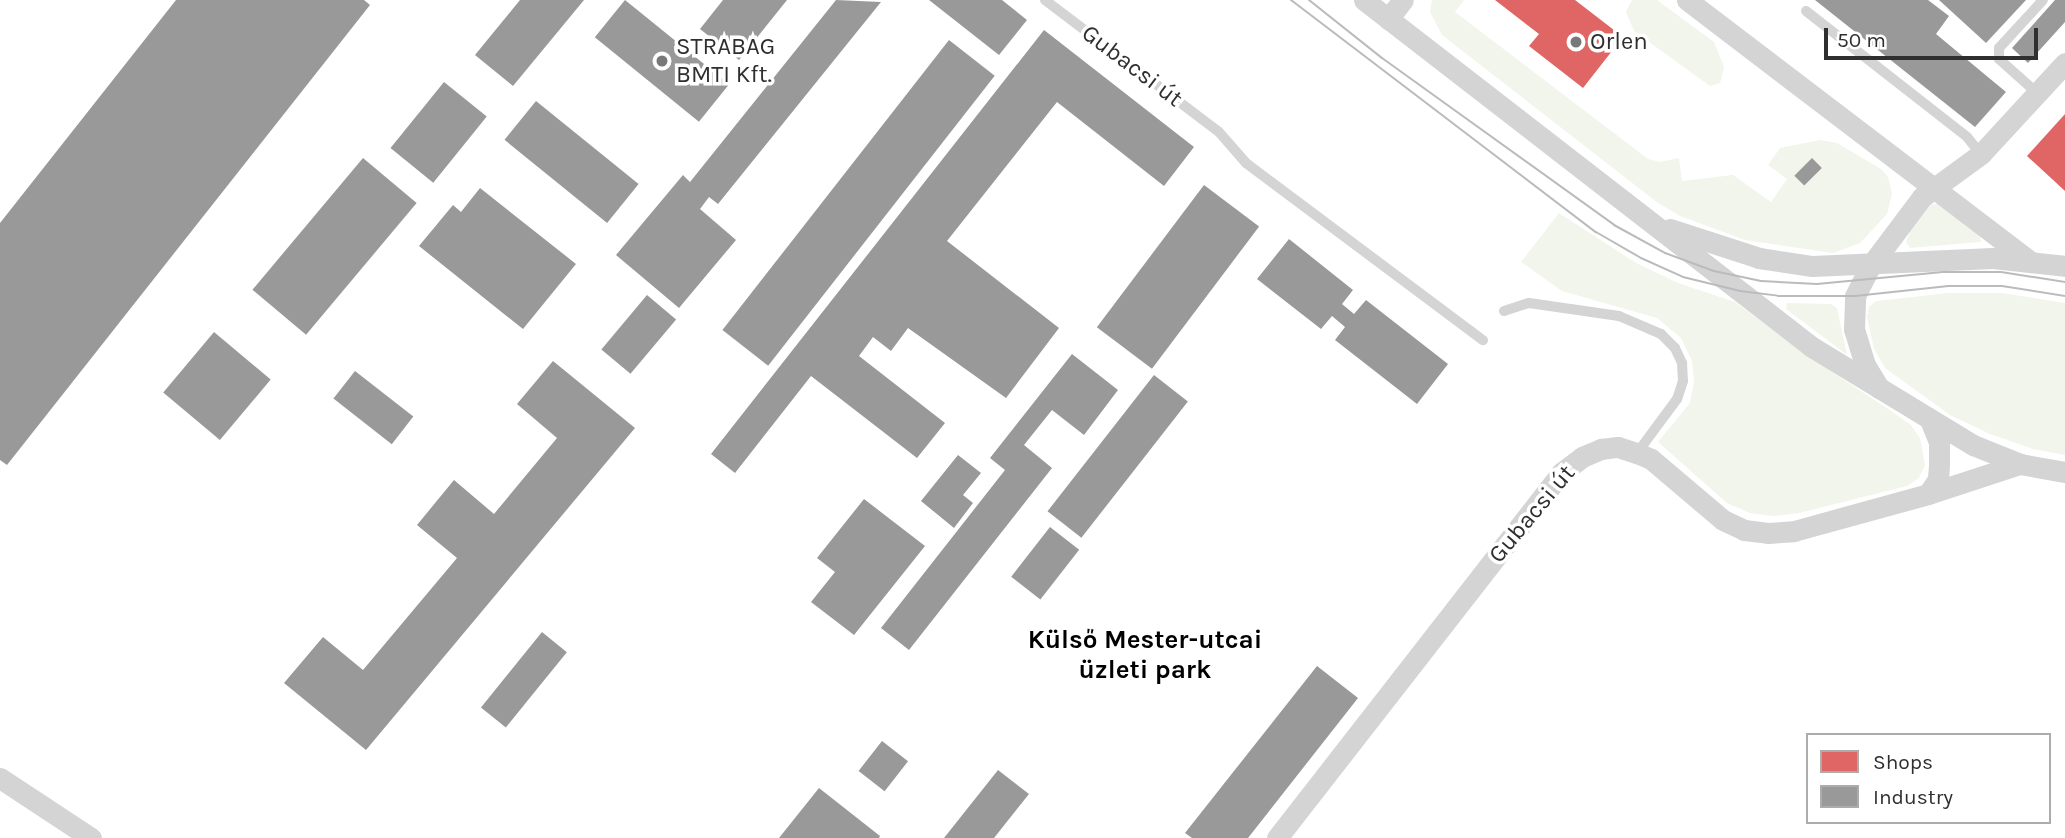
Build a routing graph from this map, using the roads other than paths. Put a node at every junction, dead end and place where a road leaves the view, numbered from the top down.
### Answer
1 (1045, 0) edge
2 (1364, 0) edge
3 (1403, 0) edge
4 (1687, 0) edge
5 (2043, 0) edge
6 (1806, 12) dead end
7 (1388, 19) junction
8 (2065, 63) edge
9 (2037, 93) junction
10 (1981, 154) junction
11 (1934, 186) junction
12 (1652, 222) junction
13 (2030, 261) junction
14 (1871, 265) junction
15 (2065, 267) edge
16 (1504, 311) dead end
17 (1483, 340) dead end
18 (1882, 392) junction
19 (1931, 422) junction
20 (1637, 453) junction
21 (2020, 464) junction
22 (2065, 472) edge
23 (1928, 494) junction
24 (0, 778) edge
25 (91, 838) edge
26 (1277, 838) edge

1 - 17 lane, Gubacsi út
2 - 7 street, Gubacsi út
3 - 7 street
4 - 11 street, Gubacsi út
5 - 9 lane
6 - 10 lane
7 - 12 street, Gubacsi út
8 - 9 street
9 - 10 street
10 - 11 street
11 - 13 street, Gubacsi út
11 - 14 street, Gubacsi út
12 - 14 street, Gubacsi út
12 - 18 street, Gubacsi út
13 - 14 street, Gubacsi út
13 - 15 street, Gubacsi út
14 - 18 street, Gubacsi út
16 - 20 lane
18 - 19 street, Gubacsi út
19 - 21 street, Gubacsi út
19 - 23 street
20 - 23 street, Gubacsi út
20 - 26 street, Gubacsi út
21 - 22 street, Gubacsi út
21 - 23 street, Gubacsi út
24 - 25 street

